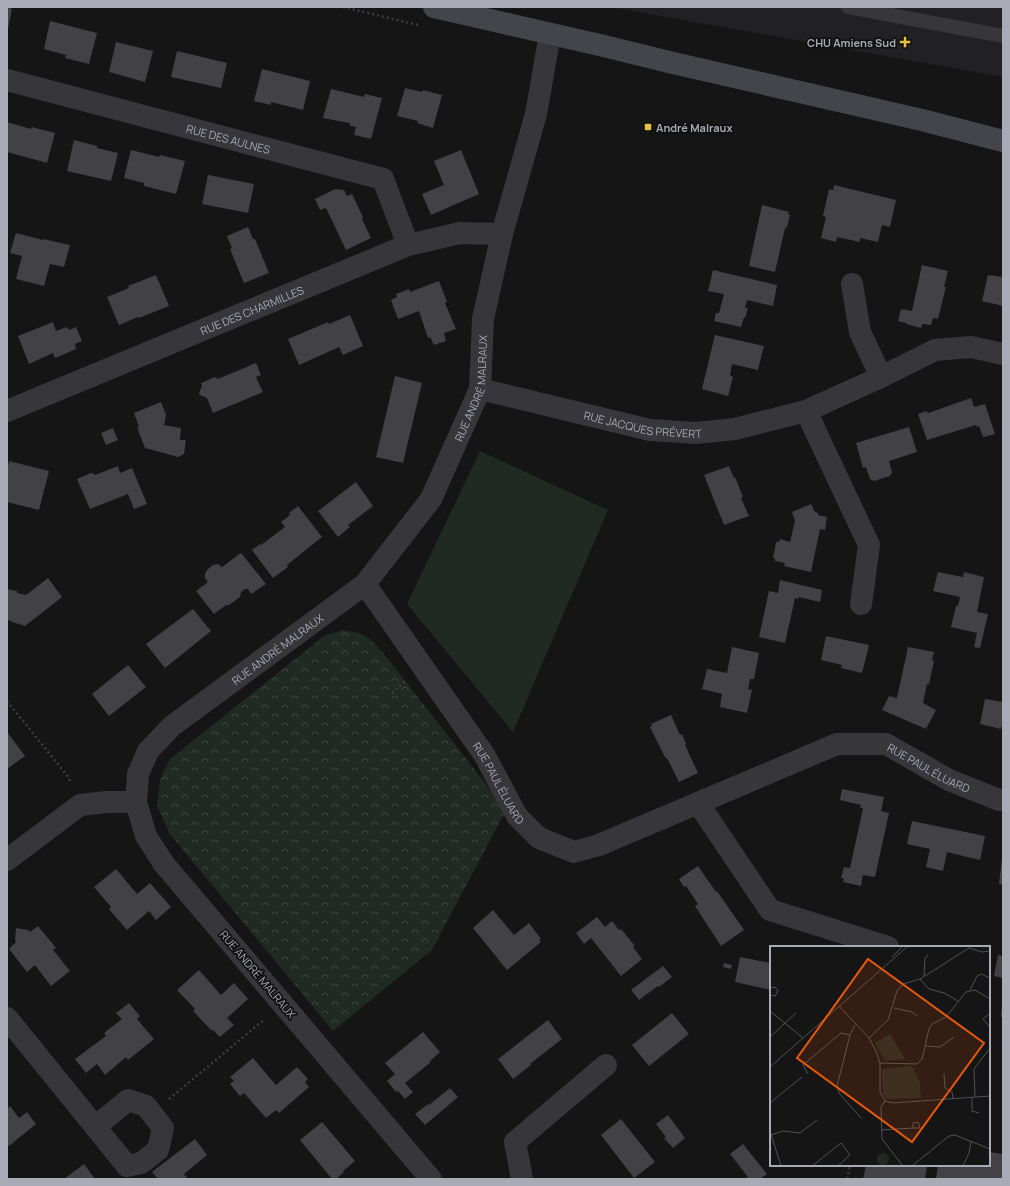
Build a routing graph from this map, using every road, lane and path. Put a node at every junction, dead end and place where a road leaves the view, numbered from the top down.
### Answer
1 (434, 7) edge
2 (848, 7) edge
3 (550, 34) junction
4 (1003, 36) edge
5 (7, 80) edge
6 (922, 120) junction
7 (1003, 128) edge
8 (1003, 140) edge
9 (502, 234) junction
10 (408, 245) junction
11 (852, 284) dead end
12 (1003, 354) edge
13 (881, 377) junction
14 (480, 389) junction
15 (7, 411) edge
16 (806, 411) junction
17 (365, 584) junction
18 (861, 604) dead end
19 (7, 701) edge
20 (1003, 800) edge
21 (136, 802) junction
22 (698, 803) junction
23 (80, 805) junction
24 (7, 860) edge
25 (885, 946) edge
26 (283, 1004) junction
27 (7, 1018) edge
28 (606, 1065) dead end
29 (152, 1114) junction
30 (95, 1127) junction
31 (850, 1166) edge
32 (431, 1179) edge
33 (522, 1179) edge
34 (847, 1179) edge

1 - 3 street
2 - 4 lane
3 - 6 street
3 - 9 street, RUE ANDRÉ MALRAUX
5 - 10 street, RUE DES AULNES
6 - 7 street
6 - 8 street
9 - 10 street, RUE DES CHARMILLES
9 - 14 street, RUE ANDRÉ MALRAUX
10 - 15 street, RUE DES CHARMILLES
11 - 13 street
12 - 13 street, RUE JACQUES PRÉVERT
13 - 16 street, RUE JACQUES PRÉVERT
14 - 16 street, RUE JACQUES PRÉVERT
14 - 17 street, RUE ANDRÉ MALRAUX
16 - 18 street
17 - 21 street, RUE ANDRÉ MALRAUX
17 - 22 street, RUE PAUL ÉLUARD
19 - 23 path
20 - 22 street, RUE PAUL ÉLUARD
21 - 23 street
21 - 26 street, RUE ANDRÉ MALRAUX
22 - 25 street
23 - 24 street
26 - 29 path
26 - 32 street, RUE ANDRÉ MALRAUX
27 - 30 street
28 - 33 street
29 - 30 street
29 - 30 street
31 - 34 path

